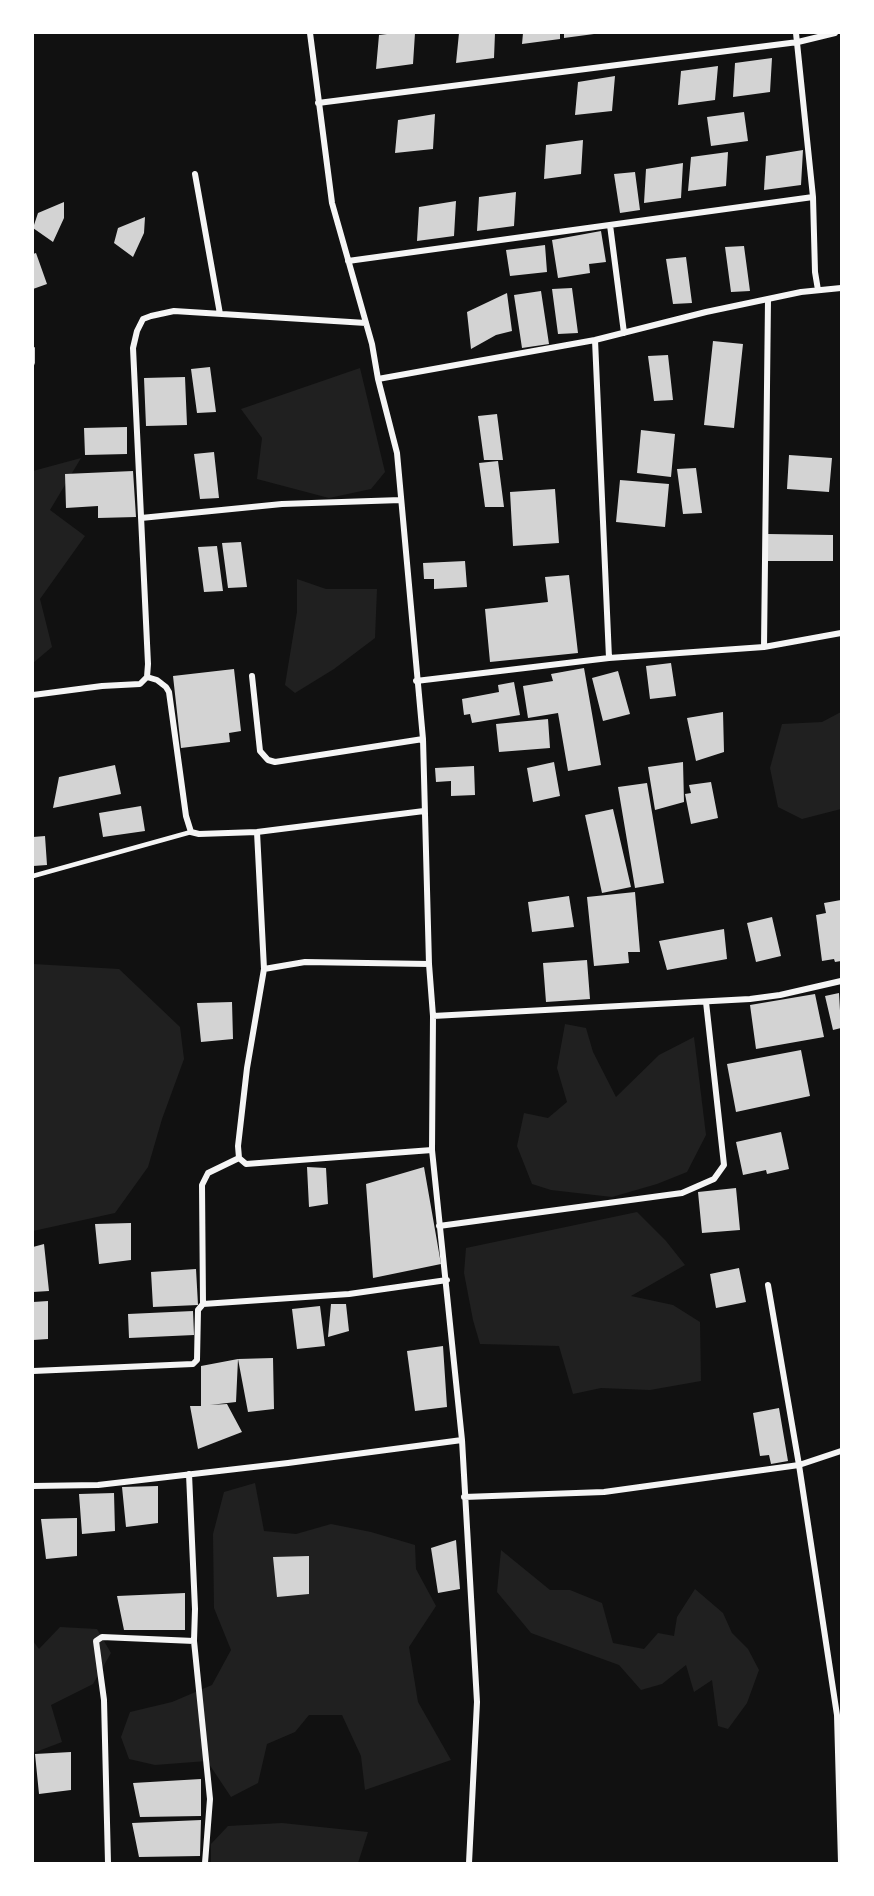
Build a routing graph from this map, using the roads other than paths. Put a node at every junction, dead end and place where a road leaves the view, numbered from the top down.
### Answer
1 (310, 33) edge
2 (796, 33) edge
3 (835, 33) edge
4 (798, 42) junction
5 (318, 103) junction
6 (195, 174) dead end
7 (813, 197) junction
8 (610, 225) junction
9 (348, 261) junction
10 (841, 288) edge
11 (818, 290) junction
12 (768, 300) junction
13 (220, 314) junction
14 (366, 323) junction
15 (624, 333) junction
16 (595, 340) junction
17 (378, 379) junction
18 (401, 500) junction
19 (141, 518) junction
20 (841, 633) edge
21 (764, 647) junction
22 (609, 658) junction
23 (252, 676) dead end
24 (147, 677) junction
25 (416, 681) junction
26 (33, 695) edge
27 (423, 739) junction
28 (424, 811) junction
29 (191, 832) junction
30 (257, 832) junction
31 (33, 876) edge
32 (429, 964) junction
33 (264, 969) junction
34 (841, 981) edge
35 (706, 1002) junction
36 (433, 1016) junction
37 (432, 1150) junction
38 (239, 1158) junction
39 (439, 1226) junction
40 (447, 1280) junction
41 (768, 1285) dead end
42 (203, 1304) junction
43 (33, 1371) edge
44 (462, 1440) junction
45 (841, 1451) edge
46 (799, 1465) junction
47 (189, 1474) junction
48 (33, 1486) edge
49 (464, 1497) junction
50 (194, 1641) junction
51 (840, 1757) edge
52 (108, 1863) edge
53 (205, 1863) edge
54 (470, 1863) edge
55 (841, 1863) edge

1 - 5 street
2 - 4 street
3 - 4 street
4 - 5 street
4 - 7 street
5 - 9 street
6 - 13 street
7 - 8 street
7 - 11 street
8 - 9 street
8 - 15 street
9 - 14 street
10 - 11 street
11 - 12 street
12 - 15 street
12 - 21 street
13 - 14 street
13 - 19 street
14 - 17 street
15 - 16 street
16 - 17 street
16 - 22 street
17 - 18 street
18 - 19 street
18 - 25 street
19 - 24 street
20 - 21 street
21 - 22 street
22 - 25 street
23 - 27 street
24 - 26 street
24 - 29 street
25 - 27 street
27 - 28 street
28 - 30 street
28 - 32 street
29 - 30 street
29 - 31 lane
30 - 33 street
32 - 33 street
32 - 36 street
33 - 38 street
34 - 35 street
35 - 36 street
35 - 39 street
36 - 37 street
37 - 38 street
37 - 39 street
38 - 42 street
39 - 40 street
40 - 42 street
40 - 44 street
41 - 46 street
42 - 43 street
44 - 47 street
44 - 49 street
45 - 46 street
46 - 49 street
46 - 51 street
47 - 48 street
47 - 50 street
49 - 54 street
50 - 52 street
50 - 53 street
51 - 55 street

